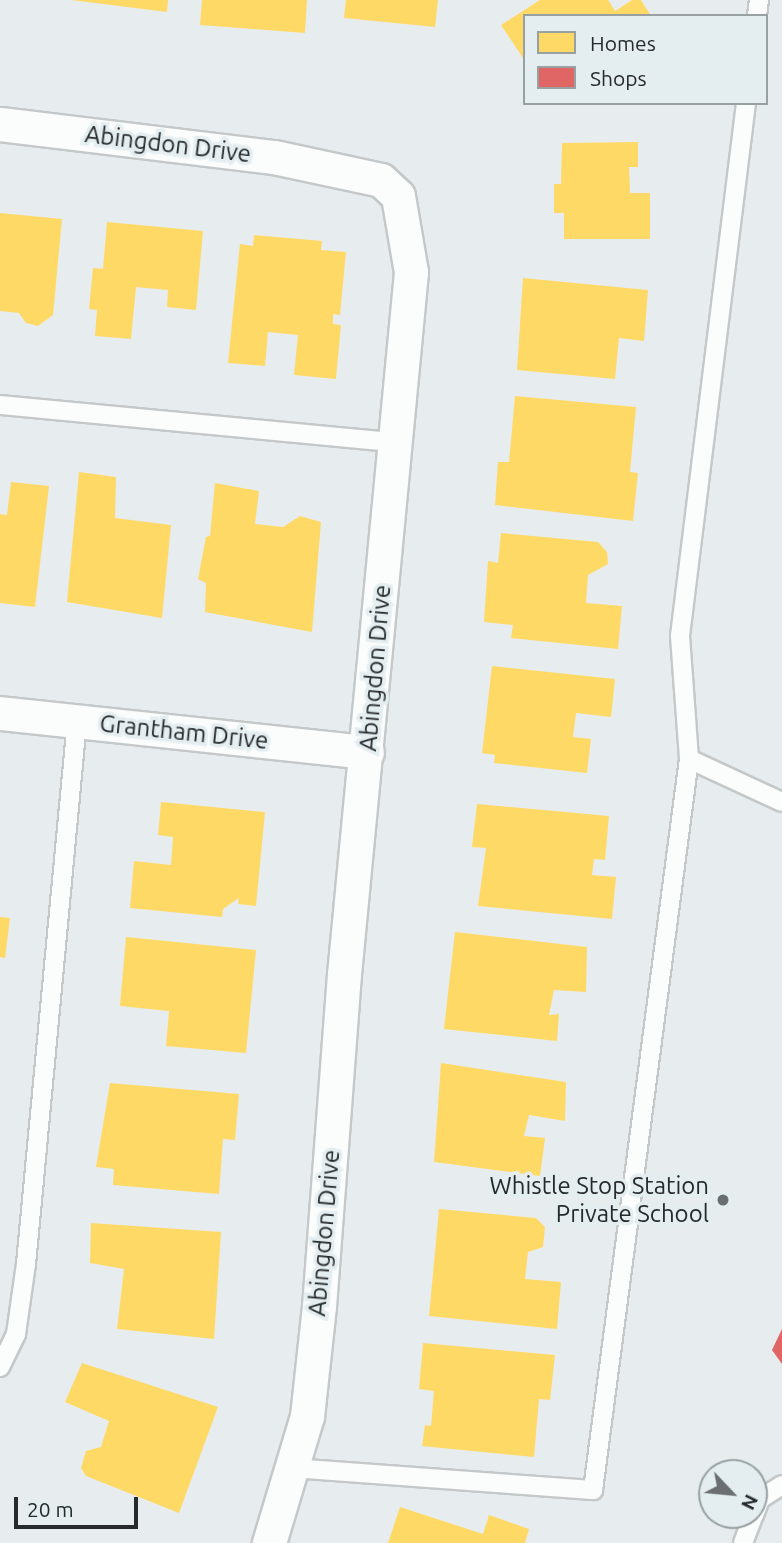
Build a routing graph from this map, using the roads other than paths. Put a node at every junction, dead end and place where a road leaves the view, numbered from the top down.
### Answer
1 (746, 105) edge
2 (0, 124) edge
3 (0, 405) edge
4 (395, 442) junction
5 (0, 713) edge
6 (77, 721) junction
7 (367, 752) junction
8 (689, 759) junction
9 (782, 802) edge
10 (0, 1367) edge
11 (291, 1468) junction
12 (269, 1543) edge

1 - 8 lane
2 - 4 street, Abingdon Drive
3 - 4 lane
4 - 7 street, Abingdon Drive
5 - 6 street, Grantham Drive
6 - 7 street, Grantham Drive
6 - 10 lane
7 - 11 street, Abingdon Drive
8 - 9 lane
8 - 11 lane
11 - 12 street, Abingdon Drive

